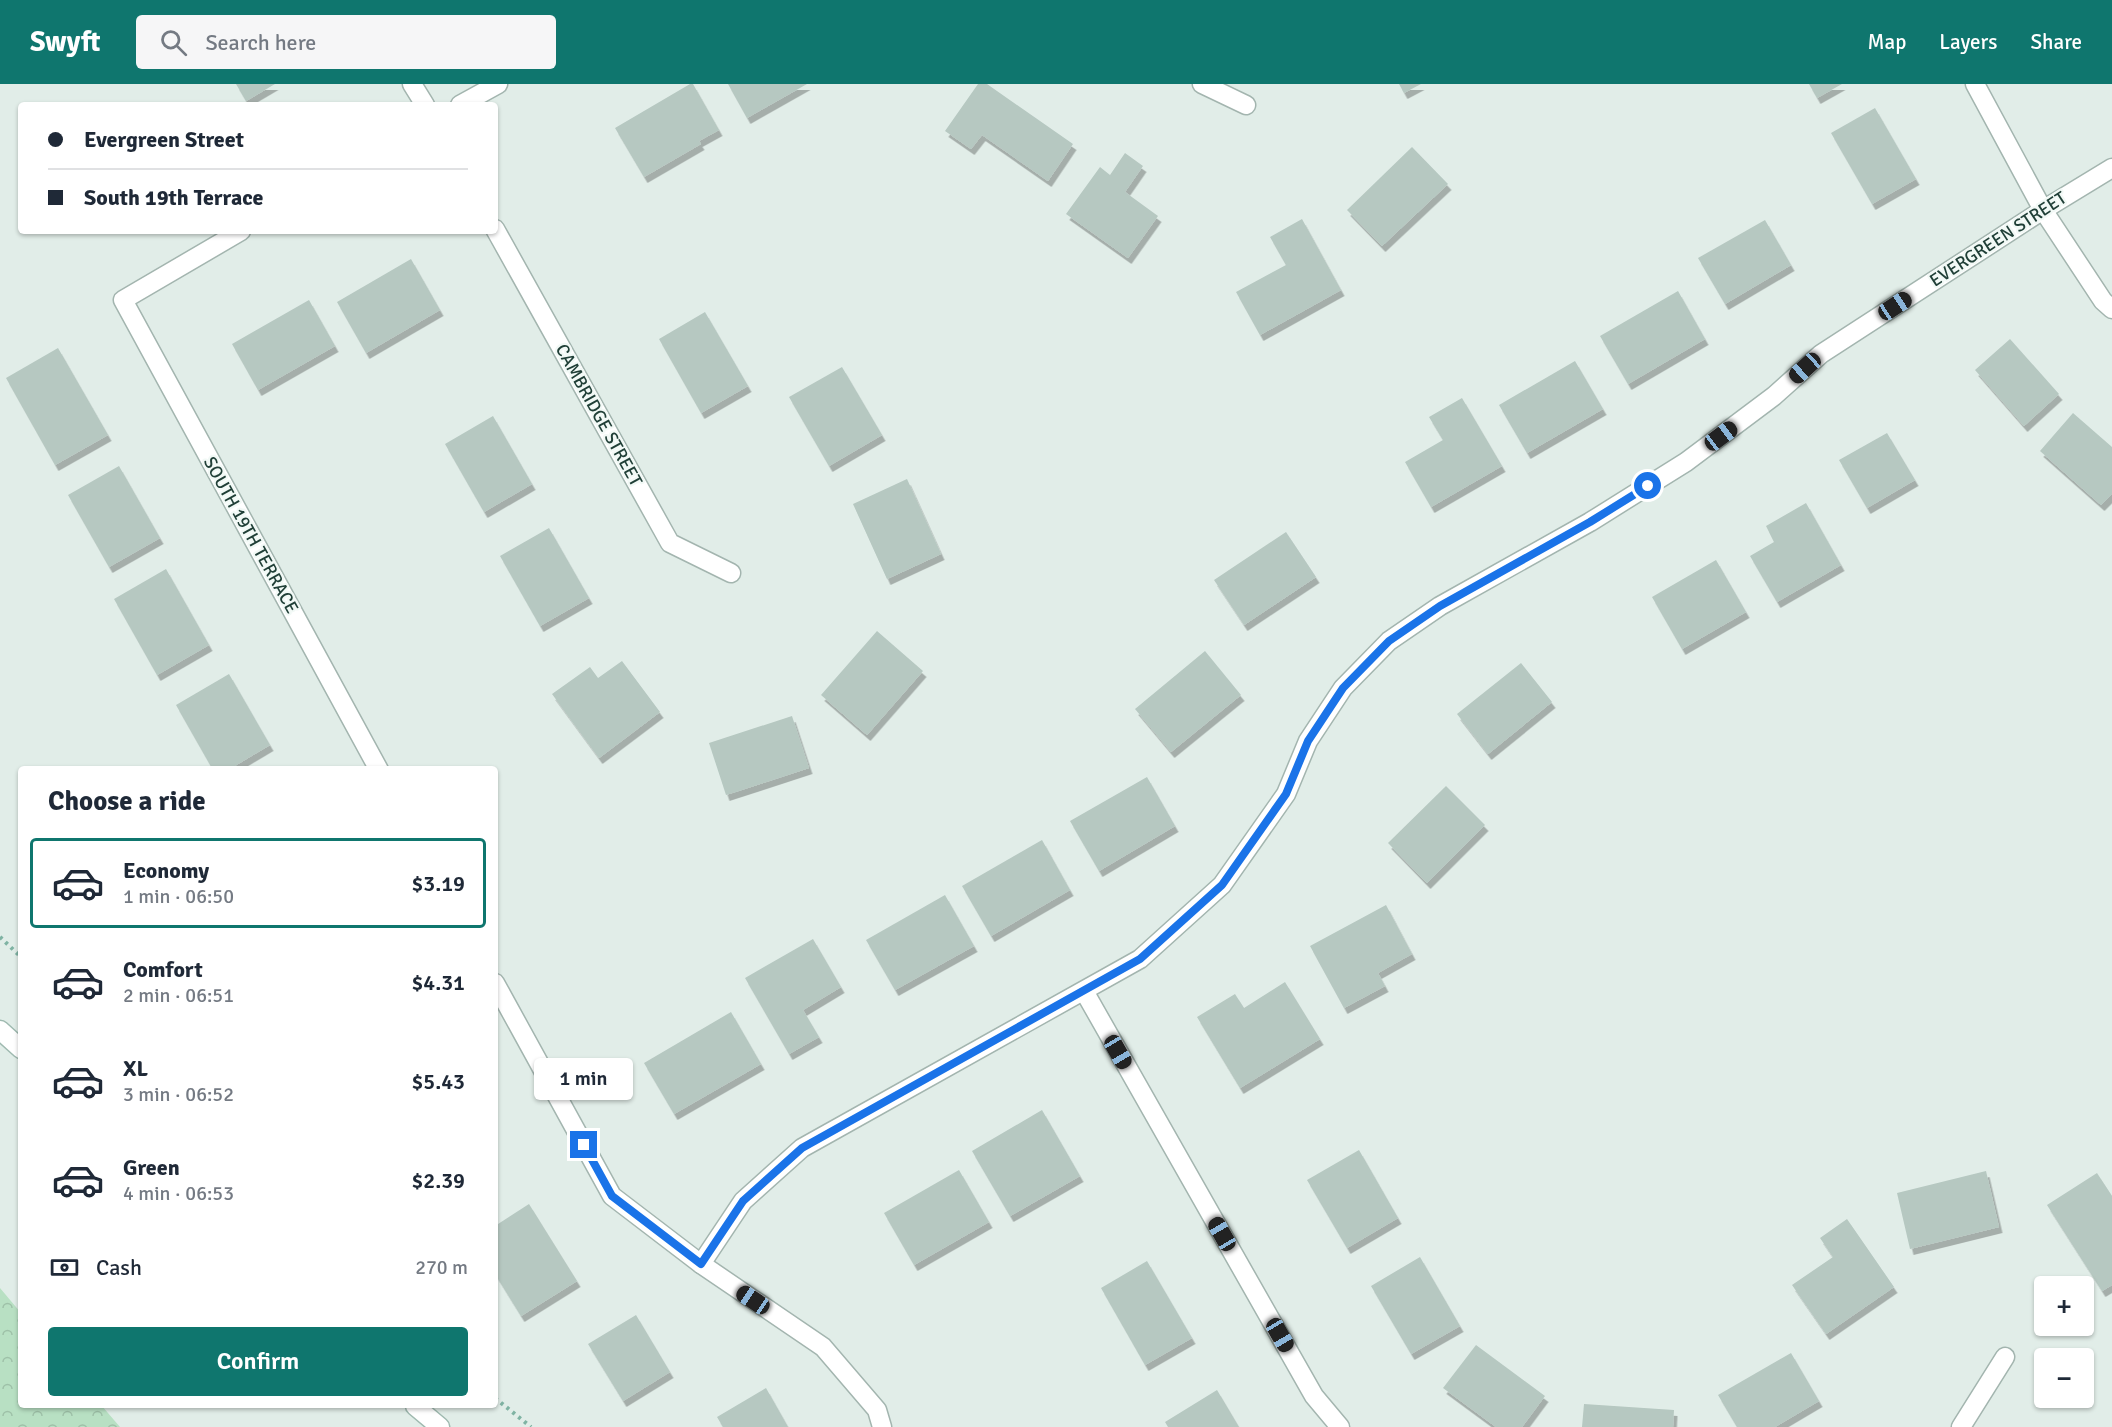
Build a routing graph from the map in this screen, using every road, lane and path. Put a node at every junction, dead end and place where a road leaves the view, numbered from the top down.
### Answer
1 (412, 84) edge
2 (498, 84) edge
3 (1202, 84) edge
4 (1975, 84) edge
5 (423, 102) edge
6 (465, 102) edge
7 (1246, 105) dead end
8 (2112, 168) edge
9 (2043, 210) junction
10 (237, 234) edge
11 (498, 234) edge
12 (2112, 309) edge
13 (731, 573) dead end
14 (377, 766) edge
15 (0, 937) edge
16 (18, 954) edge
17 (498, 988) edge
18 (1084, 991) junction
19 (0, 1030) edge
20 (18, 1046) edge
21 (701, 1264) junction
22 (2005, 1357) dead end
23 (498, 1400) edge
24 (417, 1408) edge
25 (440, 1427) edge
26 (531, 1427) edge
27 (882, 1427) edge
28 (1340, 1427) edge
29 (1961, 1427) edge

1 - 5 street
2 - 6 street
3 - 7 street
4 - 9 street
8 - 9 street, EVERGREEN STREET
9 - 12 street
9 - 18 street, EVERGREEN STREET
10 - 14 street, SOUTH 19TH TERRACE
11 - 13 street, CAMBRIDGE STREET
15 - 16 path
17 - 21 street
18 - 21 street, EVERGREEN STREET
18 - 28 street
19 - 20 street
21 - 27 street
22 - 29 street
23 - 26 path
24 - 25 street

